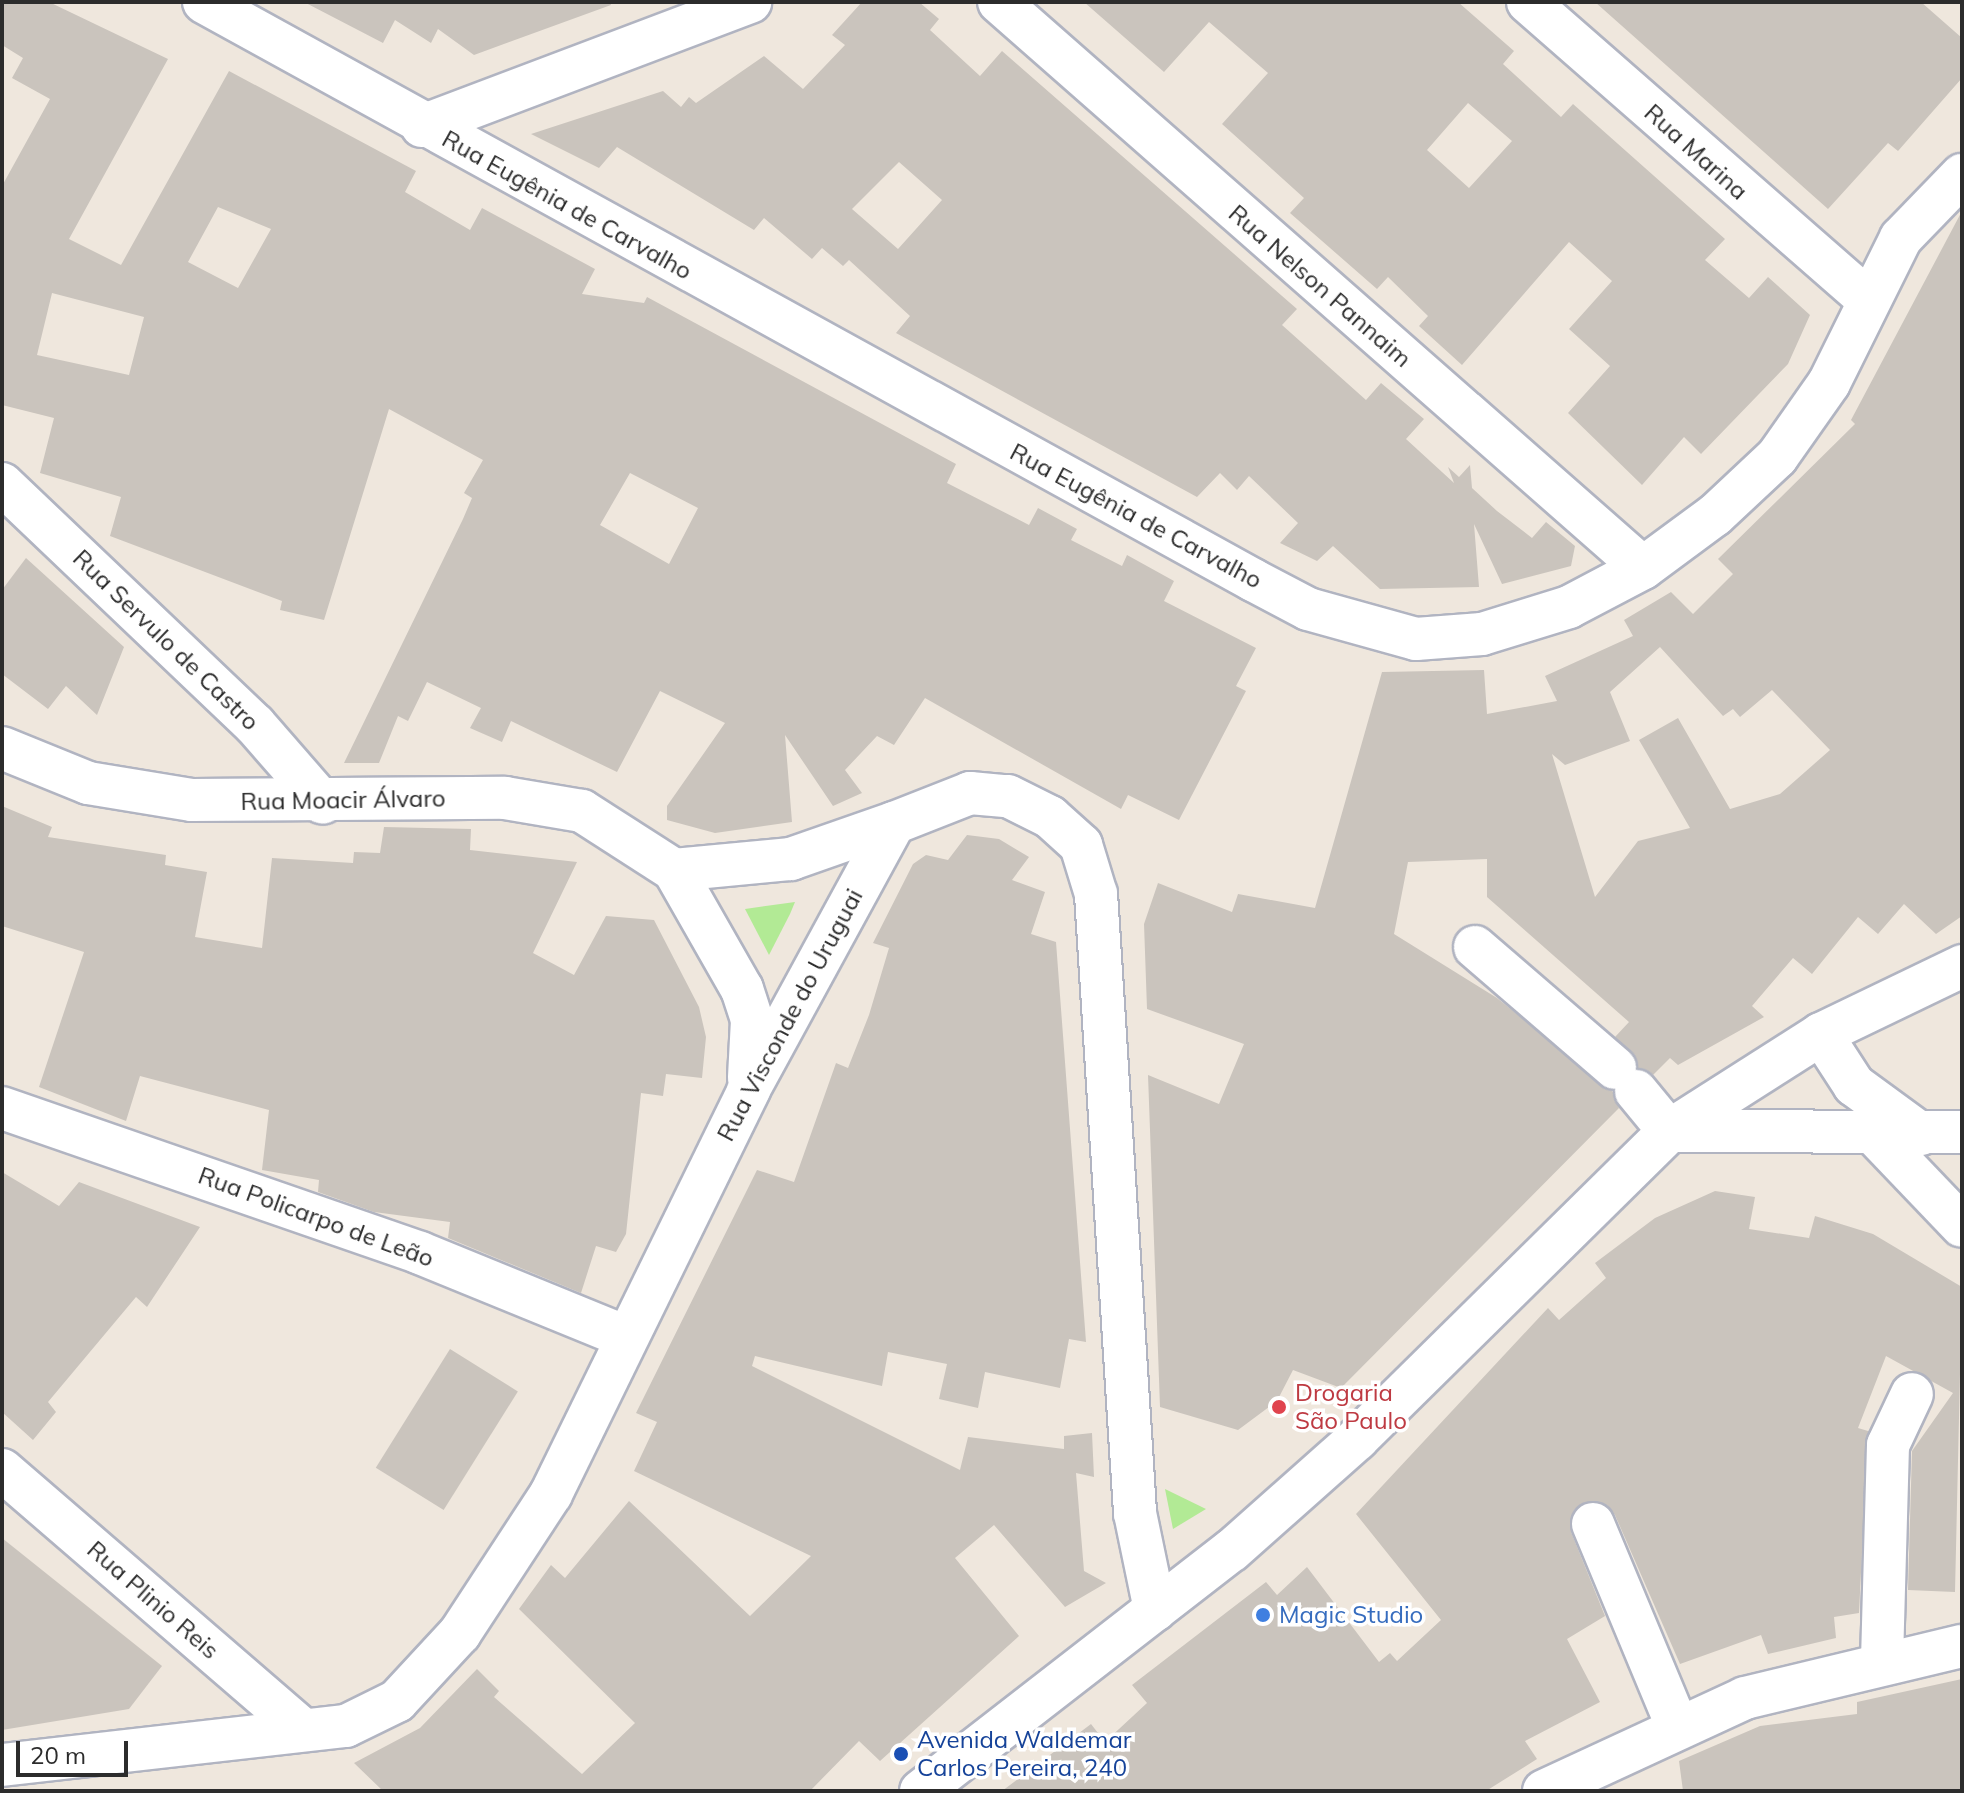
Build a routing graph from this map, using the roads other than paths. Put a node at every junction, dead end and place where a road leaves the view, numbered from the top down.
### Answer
1 (204, 2) edge
2 (750, 2) edge
3 (999, 2) edge
4 (1528, 2) edge
5 (696, 12) edge
6 (422, 126) junction
7 (1962, 175) edge
8 (1867, 299) junction
9 (2, 484) edge
10 (1643, 568) junction
11 (2, 748) edge
12 (323, 803) junction
13 (894, 823) junction
14 (674, 870) junction
15 (1475, 947) dead end
16 (1962, 966) edge
17 (1821, 1034) junction
18 (748, 1091) junction
19 (2, 1108) edge
20 (1669, 1131) junction
21 (1942, 1133) edge
22 (1876, 1136) junction
23 (1962, 1226) edge
24 (626, 1337) junction
25 (1912, 1394) dead end
26 (2, 1470) edge
27 (1593, 1524) dead end
28 (1155, 1610) junction
29 (1962, 1646) edge
30 (1882, 1660) junction
31 (1677, 1726) junction
32 (303, 1730) junction
33 (2, 1765) edge
34 (921, 1791) edge
35 (1544, 1791) edge

1 - 6 street, Rua Eugênia de Carvalho
2 - 5 street
3 - 10 street, Rua Nelson Pannaim
4 - 8 street, Rua Marina
5 - 6 street
6 - 10 street, Rua Eugênia de Carvalho
7 - 8 street, Rua Eugênia de Carvalho
8 - 10 street, Rua Eugênia de Carvalho
9 - 12 street, Rua Servulo de Castro
11 - 12 street, Rua Moacir Álvaro
12 - 14 street, Rua Moacir Álvaro
13 - 14 street
13 - 18 street, Rua Visconde do Uruguai
13 - 28 street
14 - 18 street, Rua Moacir Álvaro
15 - 20 street
16 - 17 street
17 - 20 street
17 - 21 street
18 - 24 street, Rua Visconde do Uruguai
19 - 24 street, Rua Policarpo de Leão
20 - 22 street
20 - 28 street
21 - 22 street
22 - 23 street
24 - 32 street, Rua Visconde do Uruguai
25 - 30 street
26 - 32 street, Rua Plinio Reis
27 - 31 street
28 - 34 street
29 - 30 street
30 - 31 street
31 - 35 street
32 - 33 street, Rua Visconde do Uruguai

